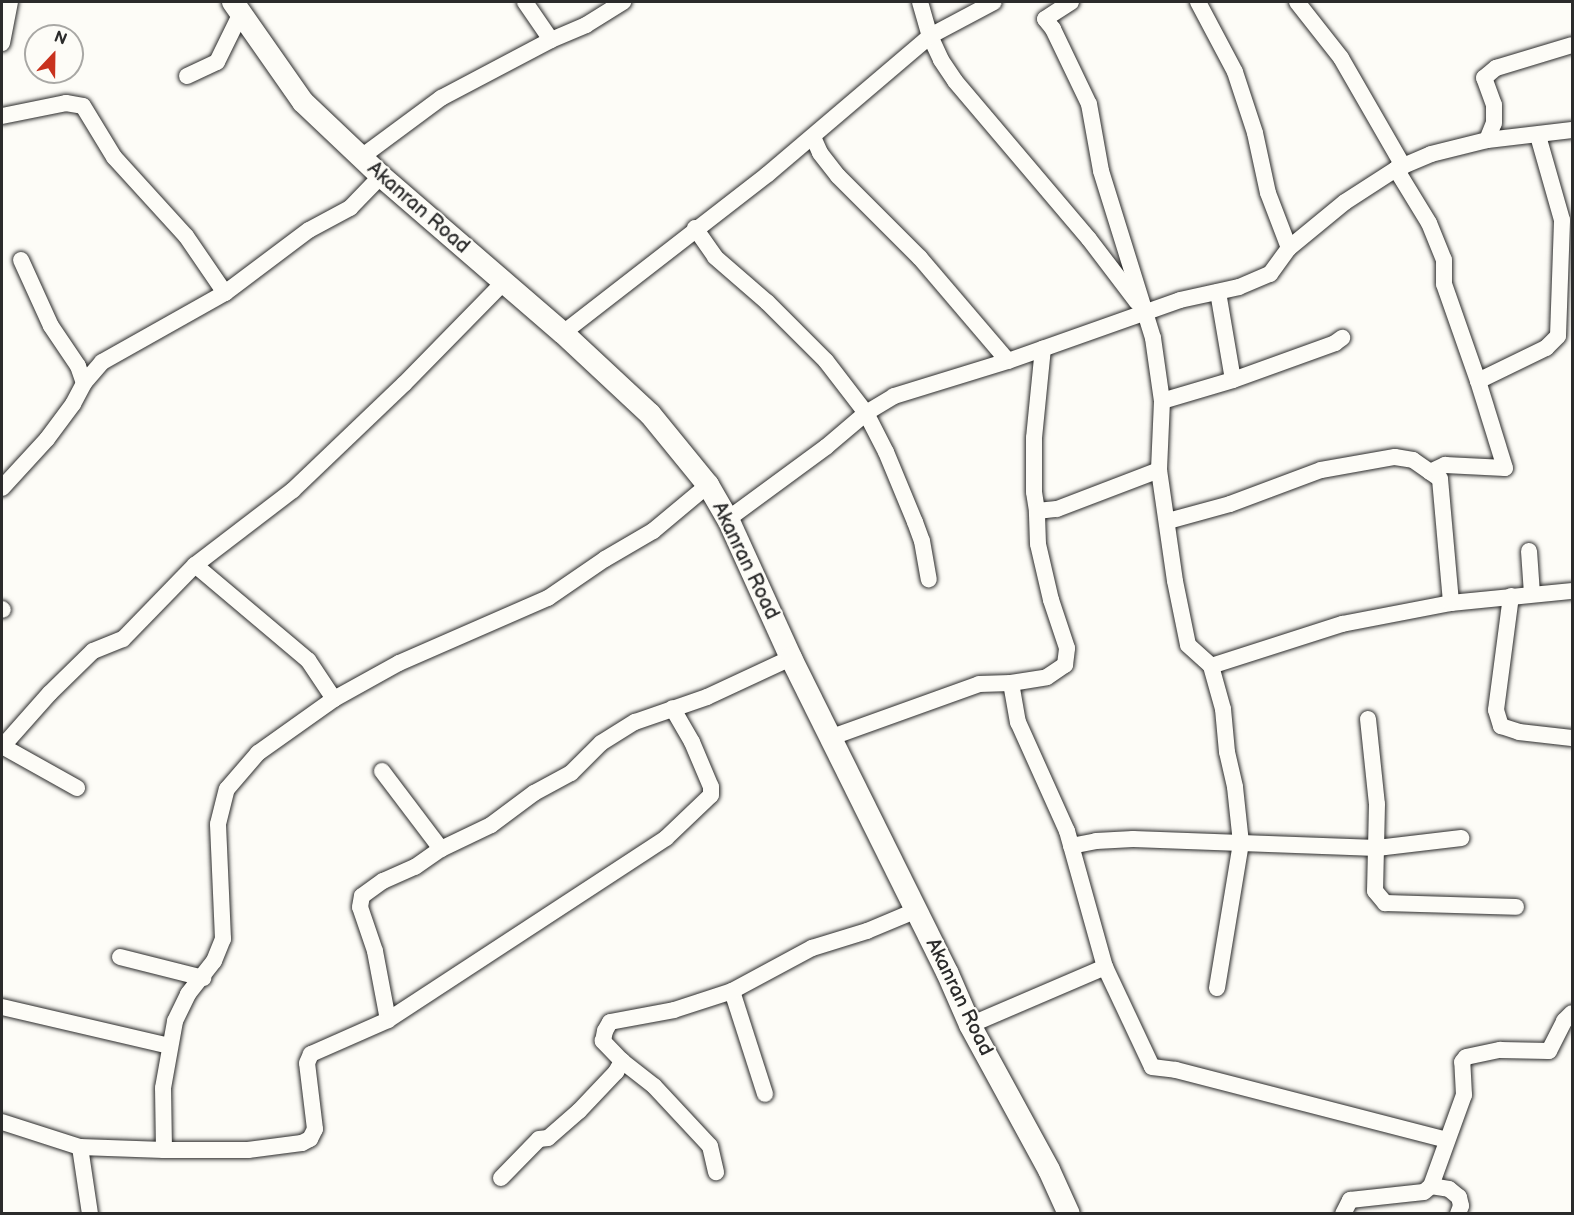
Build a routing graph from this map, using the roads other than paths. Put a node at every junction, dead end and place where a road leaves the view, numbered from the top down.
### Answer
1 (10, 2) edge
2 (525, 2) edge
3 (920, 2) edge
4 (994, 2) edge
5 (1071, 2) edge
6 (1198, 2) edge
7 (1297, 2) edge
8 (616, 3) edge
9 (237, 7) edge
10 (930, 36) junction
11 (551, 40) junction
12 (2, 43) edge
13 (1572, 45) edge
14 (187, 76) dead end
15 (2, 116) edge
16 (1572, 130) edge
17 (1538, 136) junction
18 (813, 137) junction
19 (1487, 140) junction
20 (360, 158) junction
21 (1400, 168) junction
22 (381, 176) junction
23 (695, 228) junction
24 (1289, 248) junction
25 (1567, 258) edge
26 (21, 260) dead end
27 (504, 282) junction
28 (1218, 291) junction
29 (225, 293) junction
30 (1145, 313) junction
31 (563, 333) junction
32 (1342, 338) dead end
33 (1042, 348) junction
34 (1008, 361) junction
35 (1233, 380) junction
36 (1478, 381) junction
37 (84, 383) junction
38 (1162, 401) junction
39 (866, 413) junction
40 (1159, 470) junction
41 (1430, 472) junction
42 (708, 485) junction
43 (2, 488) edge
44 (1037, 511) junction
45 (728, 519) junction
46 (1168, 521) junction
47 (1529, 551) dead end
48 (195, 565) junction
49 (929, 579) dead end
50 (1572, 591) edge
51 (1532, 594) junction
52 (1511, 596) junction
53 (1451, 603) junction
54 (791, 658) junction
55 (1211, 666) junction
56 (1011, 683) junction
57 (334, 699) junction
58 (672, 708) junction
59 (1368, 718) dead end
60 (832, 737) junction
61 (1572, 738) edge
62 (2, 747) edge
63 (382, 771) dead end
64 (77, 788) dead end
65 (1461, 838) dead end
66 (1241, 843) junction
67 (1071, 846) junction
68 (1377, 848) junction
69 (441, 849) junction
70 (1516, 908) dead end
71 (917, 910) junction
72 (120, 957) dead end
73 (1105, 967) junction
74 (203, 978) junction
75 (1217, 988) dead end
76 (732, 991) junction
77 (2, 1007) edge
78 (1572, 1013) edge
79 (388, 1020) junction
80 (970, 1025) junction
81 (169, 1046) junction
82 (622, 1061) junction
83 (765, 1094) dead end
84 (2, 1122) edge
85 (1446, 1140) junction
86 (80, 1147) junction
87 (164, 1150) junction
88 (716, 1172) dead end
89 (501, 1178) dead end
90 (1431, 1186) junction
91 (90, 1214) edge
92 (1069, 1214) edge
93 (1343, 1214) edge
94 (1458, 1214) edge

1 - 12 street
2 - 11 street
3 - 10 street
4 - 10 street
5 - 30 street
6 - 24 street
7 - 21 street
8 - 11 street
9 - 14 street
9 - 20 main road, Akanran Road
10 - 18 street
10 - 30 street
11 - 20 street
13 - 19 street
15 - 29 street
16 - 17 street
17 - 19 street
17 - 25 street
18 - 23 street
18 - 34 street
19 - 21 street
20 - 22 main road, Akanran Road
21 - 24 street
21 - 36 street
22 - 27 main road, Akanran Road
22 - 29 street
23 - 31 street
23 - 39 street
24 - 28 street
25 - 36 street
26 - 37 street
27 - 31 main road, Akanran Road
27 - 48 street
28 - 30 street
28 - 35 street
29 - 37 street
30 - 33 street
30 - 38 street
31 - 42 main road, Akanran Road
32 - 35 street
33 - 34 street
33 - 44 street
34 - 39 street
35 - 38 street
36 - 41 street
37 - 43 street
38 - 40 street
39 - 45 street
39 - 49 street
40 - 44 street
40 - 46 street
41 - 46 street
41 - 53 street
42 - 45 main road, Akanran Road
42 - 57 street
44 - 56 street
45 - 54 main road, Akanran Road
46 - 55 street
47 - 51 street
48 - 57 street
48 - 62 street
50 - 51 street
51 - 52 street
52 - 53 street
52 - 61 street
53 - 55 street
54 - 58 street
54 - 60 main road, Akanran Road
55 - 66 street
56 - 60 street
56 - 67 street
57 - 74 street
58 - 69 street
58 - 79 street
59 - 68 street
60 - 71 main road, Akanran Road
62 - 64 street
63 - 69 street
65 - 68 street
66 - 67 street
66 - 68 street
66 - 75 street
67 - 73 street
68 - 70 street
69 - 79 street
71 - 76 street
71 - 80 main road, Akanran Road
72 - 74 street
73 - 80 street
73 - 85 street
74 - 81 street
76 - 82 street
76 - 83 street
77 - 81 street
78 - 85 street
79 - 87 street
80 - 92 main road, Akanran Road
81 - 87 street
82 - 88 street
82 - 89 street
84 - 86 street
85 - 90 street
86 - 87 street
86 - 91 street
90 - 93 street
90 - 94 street

